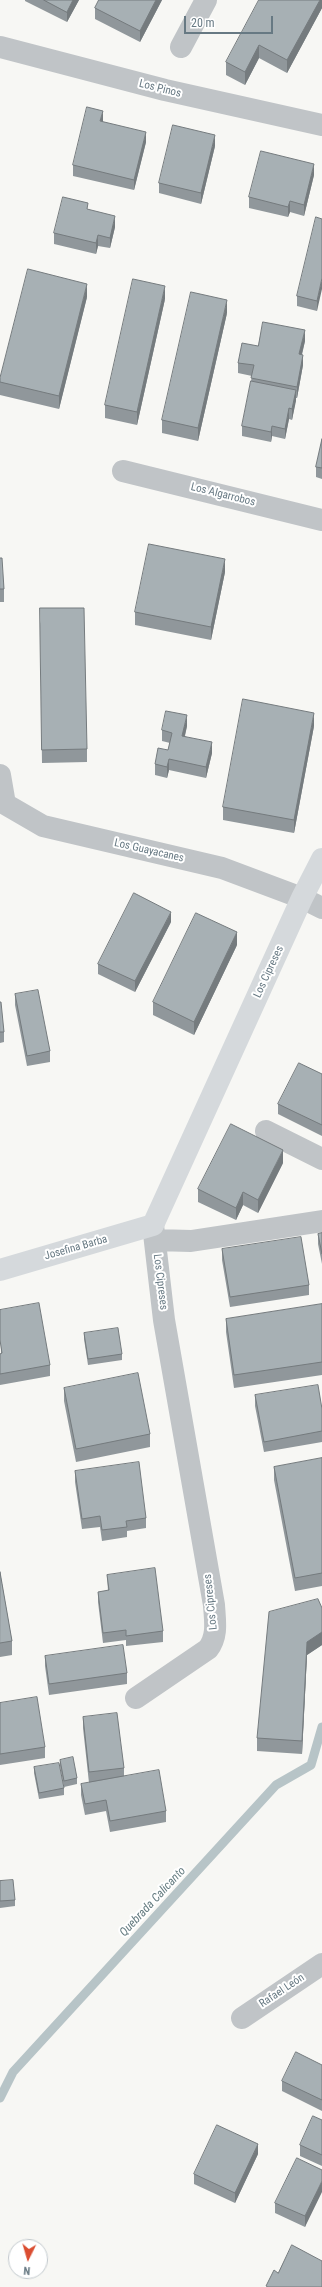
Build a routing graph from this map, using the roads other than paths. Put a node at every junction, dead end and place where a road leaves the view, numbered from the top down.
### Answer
1 (206, 0) edge
2 (0, 47) edge
3 (181, 47) dead end
4 (322, 126) edge
5 (124, 471) dead end
6 (322, 520) edge
7 (0, 775) edge
8 (322, 859) edge
9 (302, 898) junction
10 (322, 908) edge
11 (266, 1131) dead end
12 (322, 1159) edge
13 (322, 1221) edge
14 (154, 1233) junction
15 (0, 1270) edge
16 (136, 1698) dead end
17 (322, 1964) edge
18 (242, 2018) dead end

1 - 3 street
2 - 4 street, Los Pinos
5 - 6 street, Los Algarrobos
7 - 9 street, Los Guayacanes
8 - 9 street, Los Cipreses
9 - 10 street, Los Guayacanes
9 - 14 street, Los Cipreses
11 - 12 street
13 - 14 street
14 - 15 street, Josefina Barba
14 - 16 street, Los Cipreses
17 - 18 street, Rafael León

